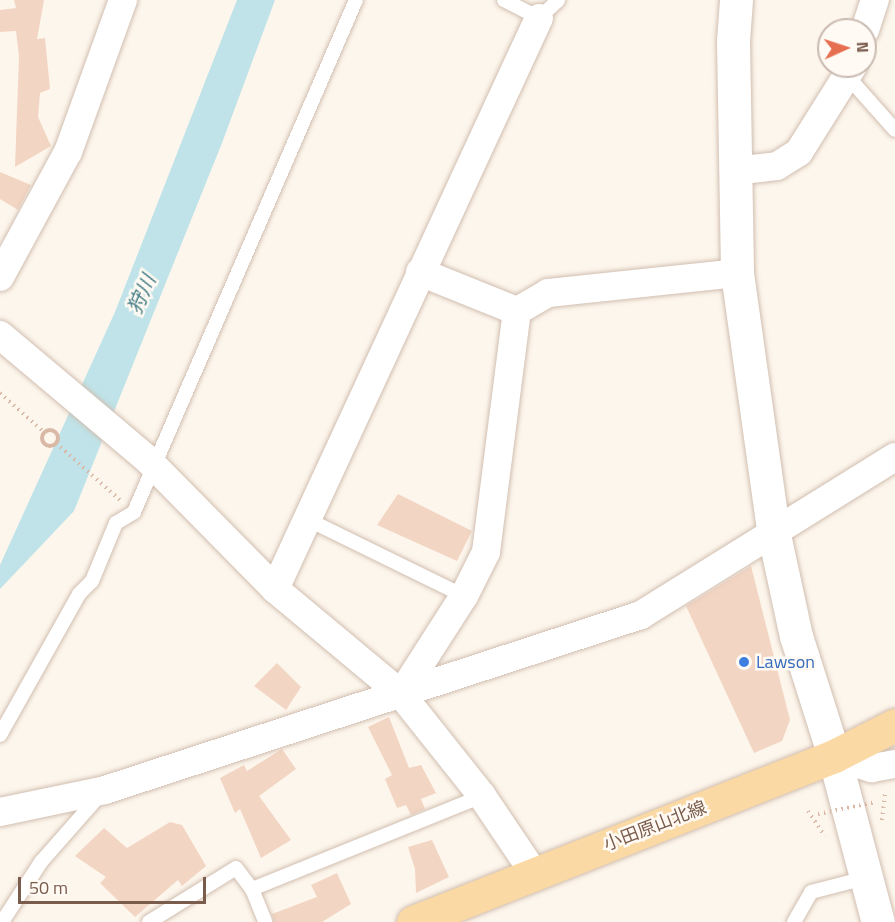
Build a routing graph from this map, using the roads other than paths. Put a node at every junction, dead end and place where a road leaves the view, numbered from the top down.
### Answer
1 (123, 0) edge
2 (356, 0) edge
3 (504, 0) edge
4 (736, 0) edge
5 (875, 0) edge
6 (548, 9) edge
7 (869, 18) edge
8 (847, 78) edge
9 (856, 78) edge
10 (895, 130) edge
11 (734, 171) junction
12 (3, 257) edge
13 (420, 272) junction
14 (737, 273) junction
15 (516, 311) junction
16 (0, 335) edge
17 (895, 457) edge
18 (150, 462) junction
19 (309, 520) junction
20 (773, 530) junction
21 (274, 588) junction
22 (464, 596) junction
23 (401, 694) junction
24 (895, 725) edge
25 (0, 735) edge
26 (834, 756) junction
27 (895, 764) edge
28 (105, 790) junction
29 (482, 796) junction
30 (0, 812) edge
31 (534, 873) junction
32 (252, 889) junction
33 (878, 902) edge
34 (464, 912) edge
35 (2, 922) edge
36 (149, 922) edge
37 (265, 922) edge
38 (413, 922) edge
39 (794, 922) edge

1 - 12 street
2 - 18 lane
3 - 6 lane
4 - 11 street
5 - 7 street
6 - 13 street
8 - 11 street
9 - 10 lane
11 - 14 street
13 - 15 street
13 - 19 street
14 - 15 street
14 - 20 street
15 - 22 street
16 - 18 street
17 - 20 street
18 - 21 street
18 - 25 lane
19 - 21 street
19 - 22 lane
20 - 23 street
20 - 26 street
21 - 23 street
22 - 23 street
23 - 28 street
23 - 29 street
24 - 26 main road, 小田原山北線
26 - 27 street
26 - 31 main road, 小田原山北線
26 - 33 street
28 - 30 street
28 - 35 lane
29 - 31 street
29 - 32 lane
31 - 34 main road, 小田原山北線
32 - 36 lane
32 - 37 lane
33 - 39 lane
34 - 38 main road, 小田原山北線

